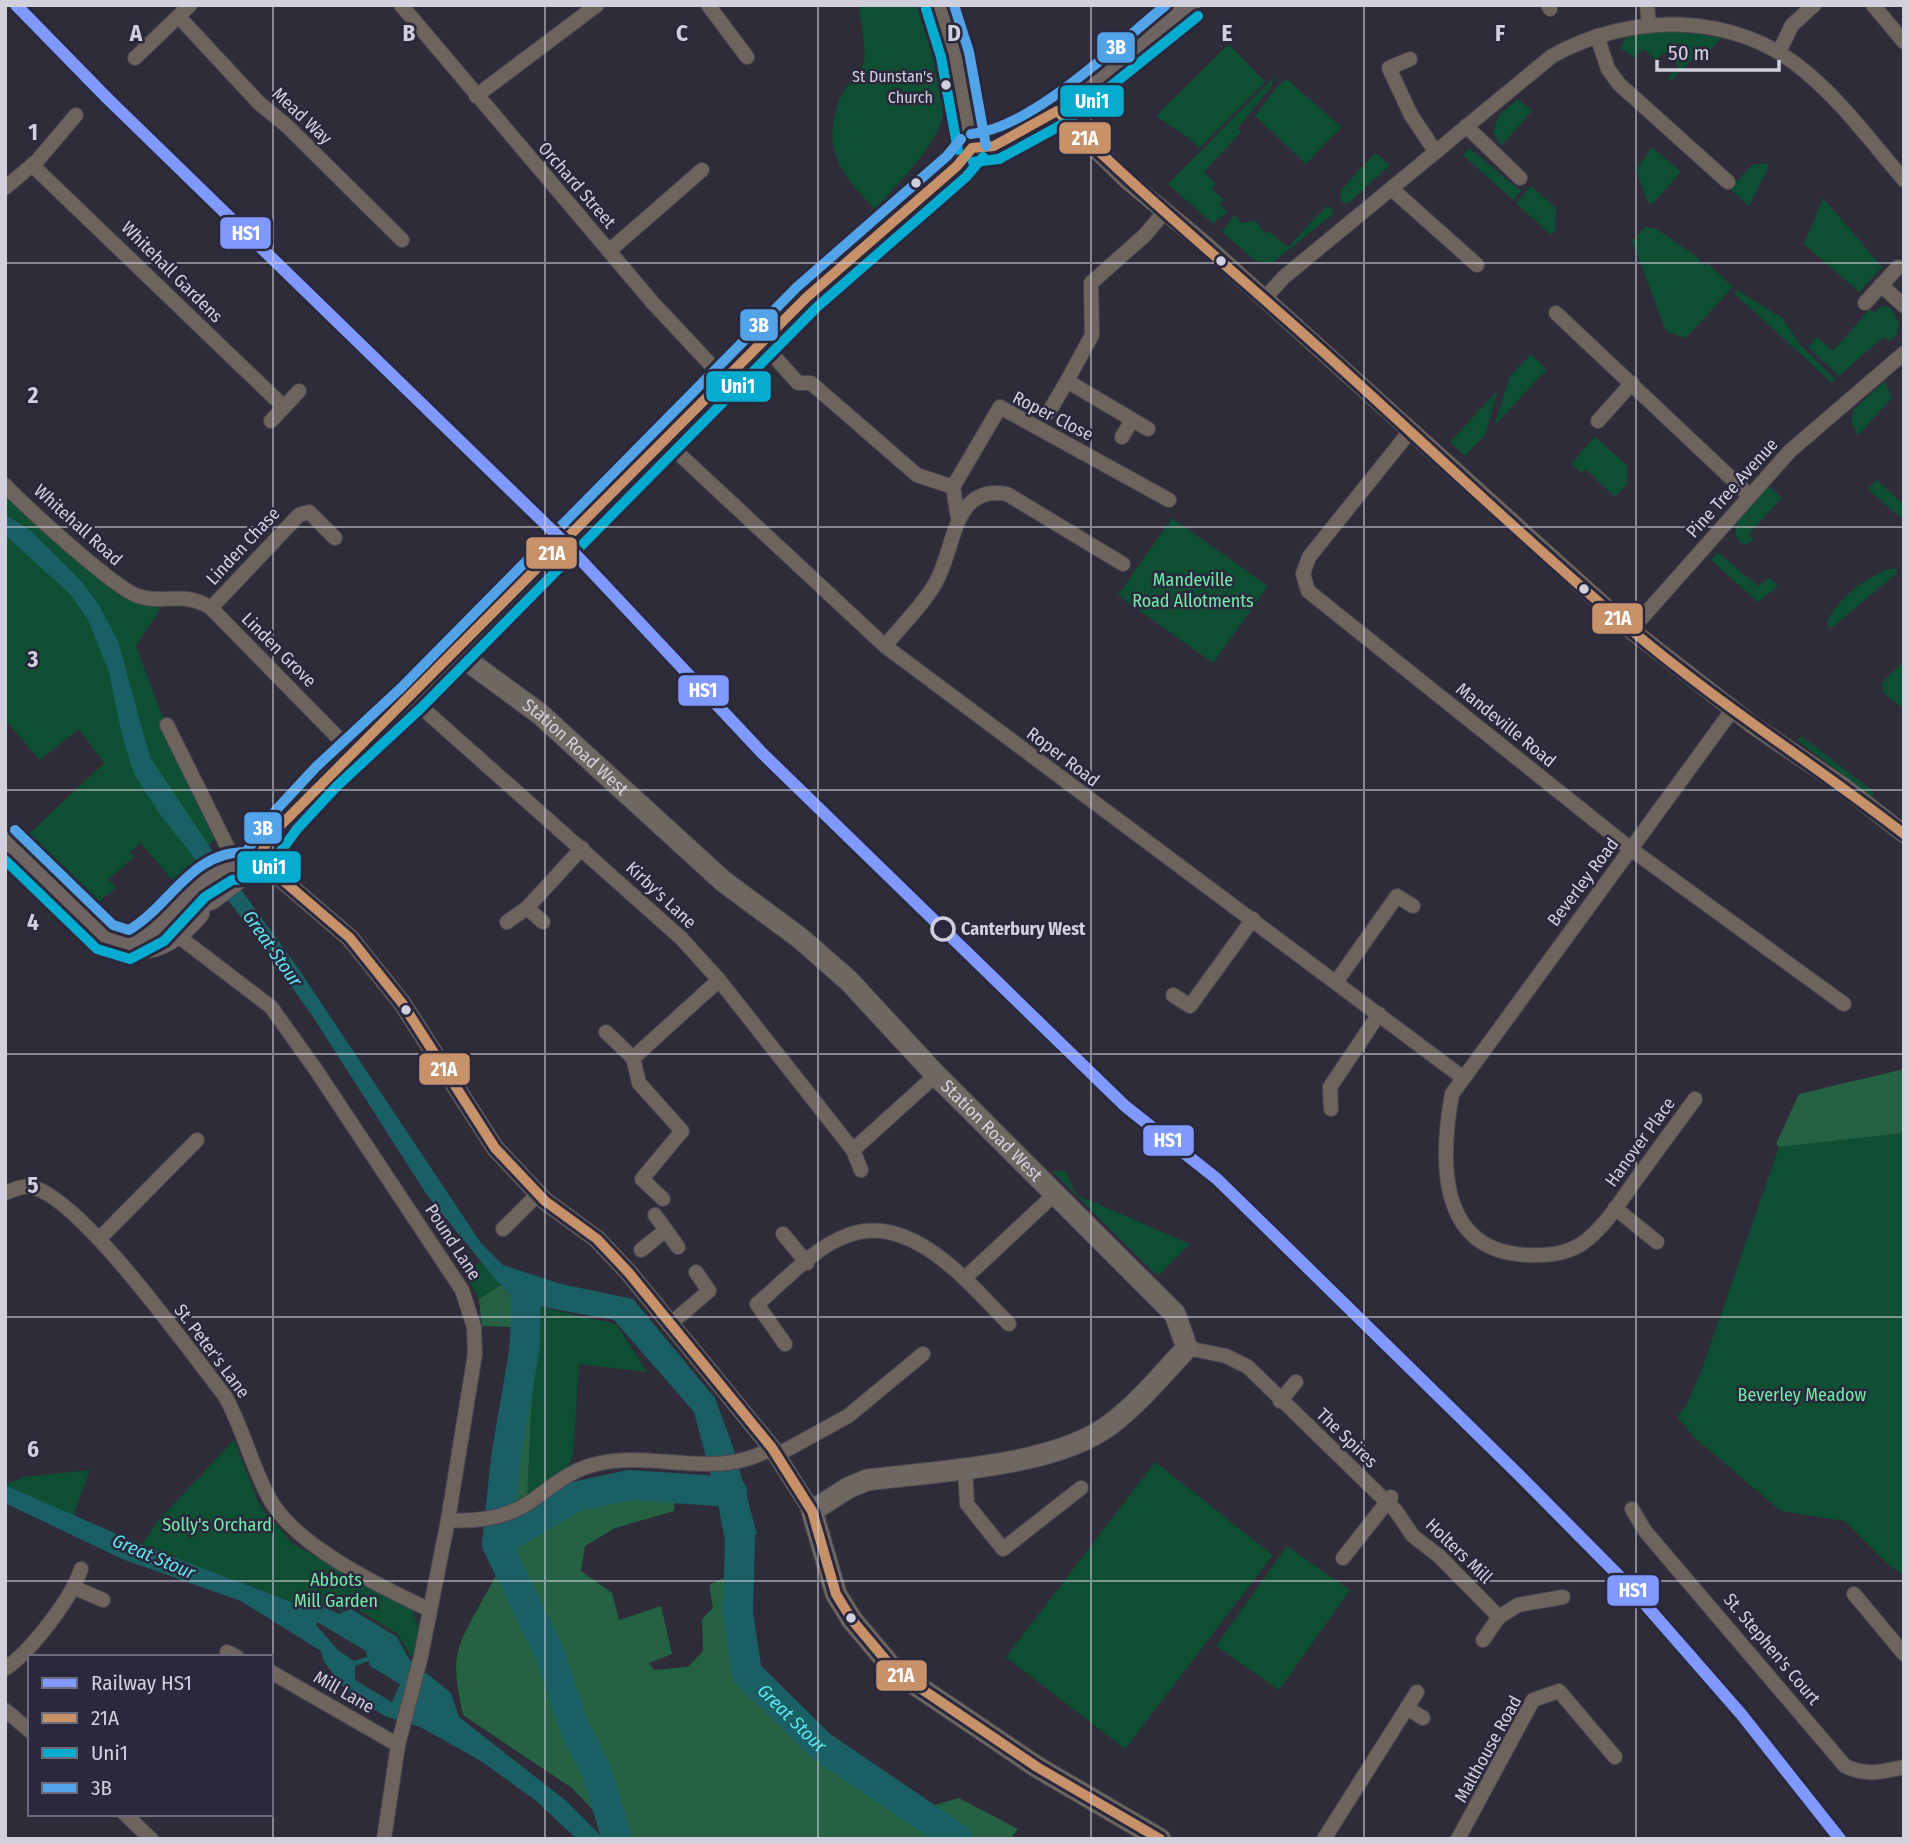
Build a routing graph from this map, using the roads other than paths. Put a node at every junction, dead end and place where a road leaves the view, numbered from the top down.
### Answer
1 (190, 5) edge
2 (597, 5) edge
3 (708, 5) edge
4 (939, 5) edge
5 (1189, 5) edge
6 (1647, 5) edge
7 (1814, 5) edge
8 (1873, 5) edge
9 (406, 7) edge
10 (180, 18) junction
11 (1649, 24) junction
12 (1597, 36) junction
13 (1904, 42) edge
14 (1779, 52) junction
15 (747, 57) dead end
16 (135, 58) dead end
17 (1410, 59) dead end
18 (476, 96) junction
19 (1057, 111) junction
20 (76, 115) dead end
21 (1466, 126) junction
22 (972, 148) junction
23 (1435, 151) junction
24 (32, 165) junction
25 (702, 170) dead end
26 (1520, 178) dead end
27 (1904, 180) edge
28 (1728, 182) dead end
29 (5, 188) edge
30 (1393, 190) junction
31 (1166, 210) junction
32 (402, 240) dead end
33 (609, 251) junction
34 (1477, 265) dead end
35 (1898, 267) dead end
36 (1881, 285) junction
37 (1265, 299) junction
38 (1865, 303) dead end
39 (1904, 306) edge
40 (1556, 313) dead end
41 (763, 344) junction
42 (1904, 354) edge
43 (726, 381) junction
44 (1067, 381) junction
45 (1632, 383) junction
46 (299, 391) dead end
47 (284, 407) junction
48 (1049, 412) dead end
49 (1132, 420) junction
50 (271, 421) dead end
51 (1598, 421) dead end
52 (1148, 429) dead end
53 (1411, 430) junction
54 (1122, 437) dead end
55 (664, 440) junction
56 (5, 485) edge
57 (953, 486) junction
58 (1750, 496) junction
59 (1169, 500) dead end
60 (958, 518) junction
61 (335, 538) dead end
62 (1123, 565) dead end
63 (168, 597) joint
64 (211, 608) junction
65 (1631, 630) junction
66 (885, 646) junction
67 (459, 650) junction
68 (411, 698) junction
69 (1733, 709) junction
70 (167, 725) dead end
71 (352, 752) junction
72 (1904, 834) edge
73 (6, 843) edge
74 (582, 848) junction
75 (1632, 850) junction
76 (221, 885) junction
77 (1413, 906) dead end
78 (527, 908) junction
79 (1254, 919) junction
80 (507, 922) dead end
81 (543, 922) dead end
82 (178, 936) junction
83 (131, 945) junction
84 (719, 980) junction
85 (1336, 982) junction
86 (1173, 995) dead end
87 (1844, 1004) dead end
88 (1379, 1014) junction
89 (606, 1032) dead end
90 (633, 1058) junction
91 (936, 1074) junction
92 (1462, 1077) junction
93 (1695, 1099) dead end
94 (1331, 1109) dead end
95 (197, 1140) dead end
96 (853, 1150) junction
97 (862, 1170) dead end
98 (5, 1193) edge
99 (1056, 1193) junction
100 (538, 1195) junction
101 (663, 1199) dead end
102 (1615, 1208) junction
103 (655, 1215) dead end
104 (503, 1229) dead end
105 (666, 1230) junction
106 (783, 1234) dead end
107 (100, 1238) junction
108 (1657, 1242) dead end
109 (678, 1247) dead end
110 (631, 1258) junction
111 (807, 1263) junction
112 (696, 1272) dead end
113 (965, 1278) junction
114 (1009, 1324) dead end
115 (669, 1325) junction
116 (785, 1344) dead end
117 (1187, 1348) junction
118 (923, 1354) dead end
119 (1296, 1382) dead end
120 (1280, 1401) junction
121 (774, 1451) junction
122 (965, 1468) junction
123 (1081, 1488) dead end
124 (1392, 1504) junction
125 (1632, 1509) dead end
126 (812, 1511) junction
127 (448, 1520) junction
128 (1343, 1558) dead end
129 (81, 1569) dead end
130 (75, 1588) junction
131 (1854, 1594) dead end
132 (1563, 1597) dead end
133 (103, 1600) dead end
134 (430, 1610) junction
135 (1499, 1617) junction
136 (1483, 1640) dead end
137 (1904, 1654) edge
138 (5, 1669) edge
139 (273, 1673) edge
140 (1417, 1692) dead end
141 (1407, 1708) junction
142 (5, 1710) edge
143 (1423, 1718) dead end
144 (28, 1729) edge
145 (401, 1733) junction
146 (1615, 1757) dead end
147 (1904, 1767) edge
148 (127, 1816) edge
149 (151, 1839) edge
150 (384, 1839) edge
151 (1160, 1839) edge
152 (1324, 1839) edge
153 (1458, 1839) edge

1 - 10 street
2 - 18 street
3 - 15 street
4 - 22 street
5 - 19 main road
6 - 11 street
7 - 14 street
8 - 13 street
9 - 18 street, Orchard Street
10 - 16 street
10 - 32 street, Mead Way
11 - 12 street
11 - 14 street
12 - 21 street
12 - 28 street
14 - 27 street
17 - 23 street
18 - 33 street, Orchard Street
19 - 22 main road
19 - 31 street
20 - 24 street
21 - 23 street
21 - 26 street
22 - 41 main road
23 - 30 street
24 - 29 street
24 - 47 street, Whitehall Gardens
25 - 33 street
30 - 34 street
30 - 37 street
31 - 37 street
31 - 44 street
33 - 43 street, Orchard Street
35 - 36 street
36 - 38 street
36 - 39 street
37 - 53 street
40 - 45 street
41 - 43 main road
41 - 57 street
42 - 58 street, Pine Tree Avenue
43 - 55 main road
44 - 48 street
44 - 49 street
45 - 51 street
45 - 58 street
46 - 47 street
47 - 50 street
49 - 52 street
49 - 54 street
53 - 65 street
53 - 75 street, Mandeville Road
55 - 66 street, Roper Road
55 - 67 main road
56 - 63 street, Whitehall Road
57 - 59 street, Roper Close
57 - 60 street
58 - 65 street, Pine Tree Avenue
60 - 62 street
60 - 66 street
61 - 64 street, Linden Chase
63 - 64 street, Linden Grove
64 - 71 street, Linden Grove
65 - 69 street
66 - 79 street, Roper Road
67 - 68 main road
67 - 91 main road, Station Road West
68 - 71 main road
68 - 74 street, Kirby's Lane
69 - 72 street
69 - 75 street, Beverley Road
70 - 76 street
71 - 76 main road
73 - 83 main road
74 - 78 street
74 - 84 street, Kirby's Lane
75 - 87 street, Mandeville Road
75 - 92 street, Beverley Road
76 - 82 main road
76 - 83 main road
76 - 100 street
77 - 85 street
78 - 80 street
78 - 81 street
79 - 85 street, Roper Road
79 - 86 street
82 - 83 main road
82 - 127 street, Pound Lane
84 - 90 street
84 - 96 street, Kirby's Lane
85 - 88 street, Roper Road
88 - 92 street, Roper Road
88 - 94 street
89 - 90 street
90 - 101 street
91 - 96 street
91 - 99 main road, Station Road West
92 - 102 street, Hanover Place
93 - 102 street, Hanover Place
95 - 107 street
96 - 97 street, Kirby's Lane
98 - 107 street, St. Peter's Lane
99 - 113 street
99 - 117 main road, Station Road West
100 - 104 street
100 - 110 street
102 - 108 street, Hanover Place
103 - 105 street
105 - 109 street
105 - 110 street
106 - 111 street
107 - 134 street, St. Peter's Lane
110 - 115 street
111 - 113 street
111 - 116 street
112 - 115 street
113 - 114 street
115 - 121 street
117 - 120 street, The Spires
117 - 122 main road
118 - 121 street
119 - 120 street
120 - 124 street, The Spires
121 - 126 street
121 - 127 street
122 - 123 street
122 - 126 main road
124 - 128 street
124 - 135 street, Holters Mill
125 - 147 street, St. Stephen's Court
126 - 151 main road
127 - 134 street, Pound Lane
129 - 130 street
130 - 133 street
130 - 138 street
131 - 137 street
132 - 135 street
134 - 145 street, Pound Lane
135 - 136 street
139 - 145 street, Mill Lane
140 - 141 street
141 - 143 street
141 - 152 street
142 - 144 street
145 - 150 street, Pound Lane
146 - 153 street, Malthouse Road
148 - 149 street

